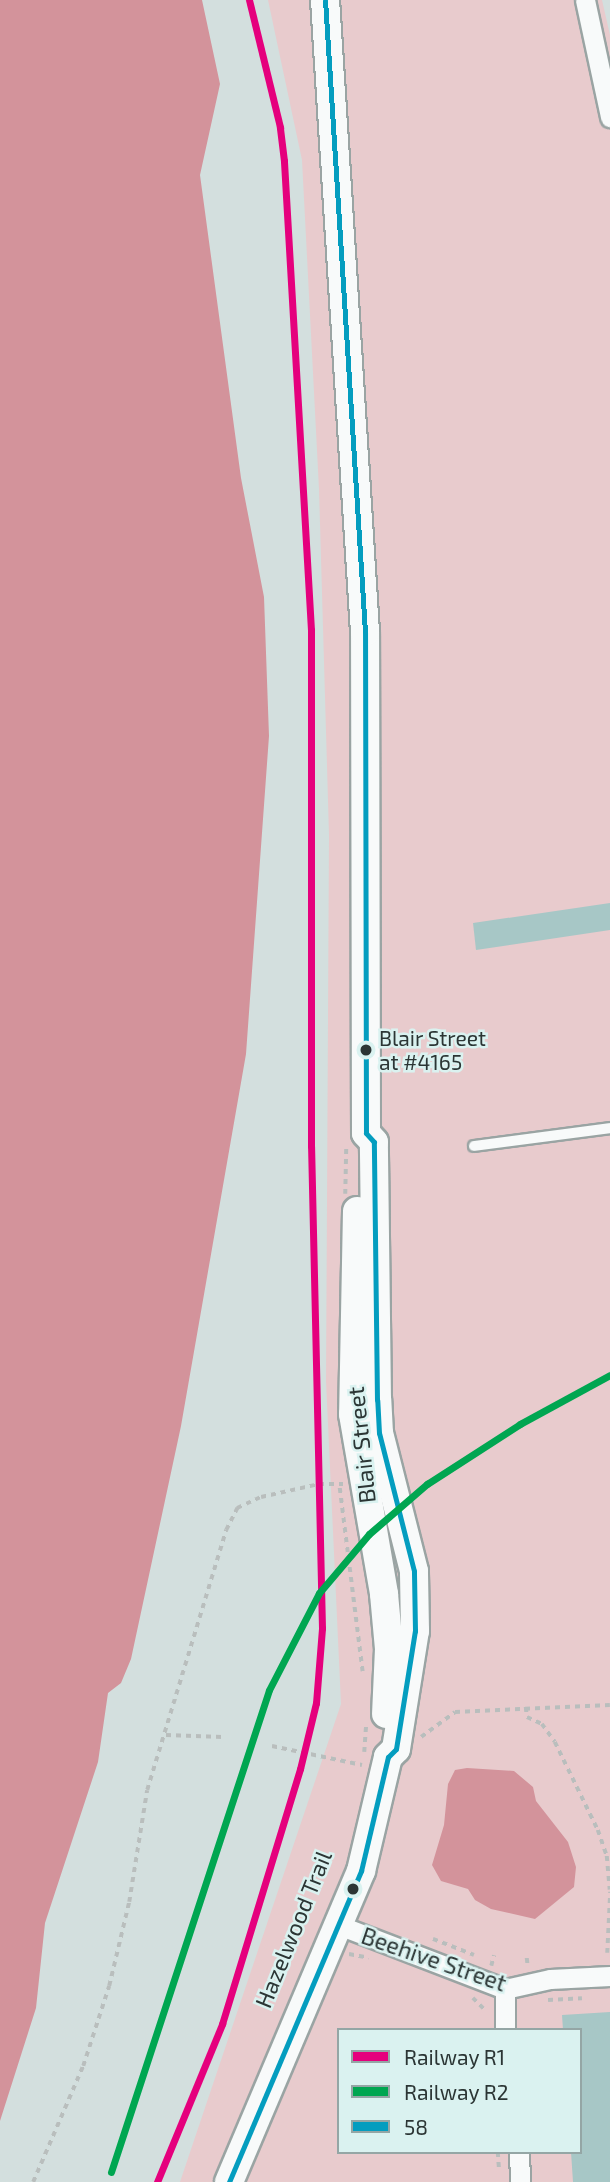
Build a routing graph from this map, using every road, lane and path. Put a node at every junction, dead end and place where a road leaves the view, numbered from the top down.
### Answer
1 (325, 0) edge
2 (585, 0) edge
3 (610, 117) edge
4 (610, 1128) edge
5 (356, 1137) junction
6 (474, 1146) dead end
7 (345, 1196) dead end
8 (347, 1479) junction
9 (364, 1676) dead end
10 (610, 1705) edge
11 (526, 1707) junction
12 (366, 1714) dead end
13 (165, 1735) junction
14 (223, 1737) dead end
15 (414, 1742) dead end
16 (272, 1746) dead end
17 (374, 1767) junction
18 (610, 1891) edge
19 (341, 1926) junction
20 (608, 1933) edge
21 (428, 1939) dead end
22 (607, 1953) dead end
23 (498, 1965) dead end
24 (536, 1966) dead end
25 (520, 1968) dead end
26 (610, 1976) edge
27 (505, 1989) junction
28 (586, 1998) dead end
29 (536, 2001) dead end
30 (505, 2028) edge
31 (519, 2154) edge
32 (33, 2182) edge
33 (229, 2182) edge
34 (520, 2182) edge

1 - 5 street, Blair Street
2 - 3 street
4 - 6 lane
5 - 7 path
5 - 8 street, Blair Street
5 - 17 street, Blair Street
8 - 9 path
8 - 13 path
8 - 17 street, Blair Street
10 - 11 path
11 - 15 path
11 - 18 path
12 - 17 path
13 - 14 path
13 - 32 path
16 - 17 path
17 - 19 street, Blair Street
18 - 20 path
19 - 27 street, Beehive Street
19 - 33 street, Blair Street
20 - 22 path
21 - 23 path
24 - 25 path
26 - 27 street, Beehive Street
27 - 30 street
28 - 29 path
31 - 34 street

